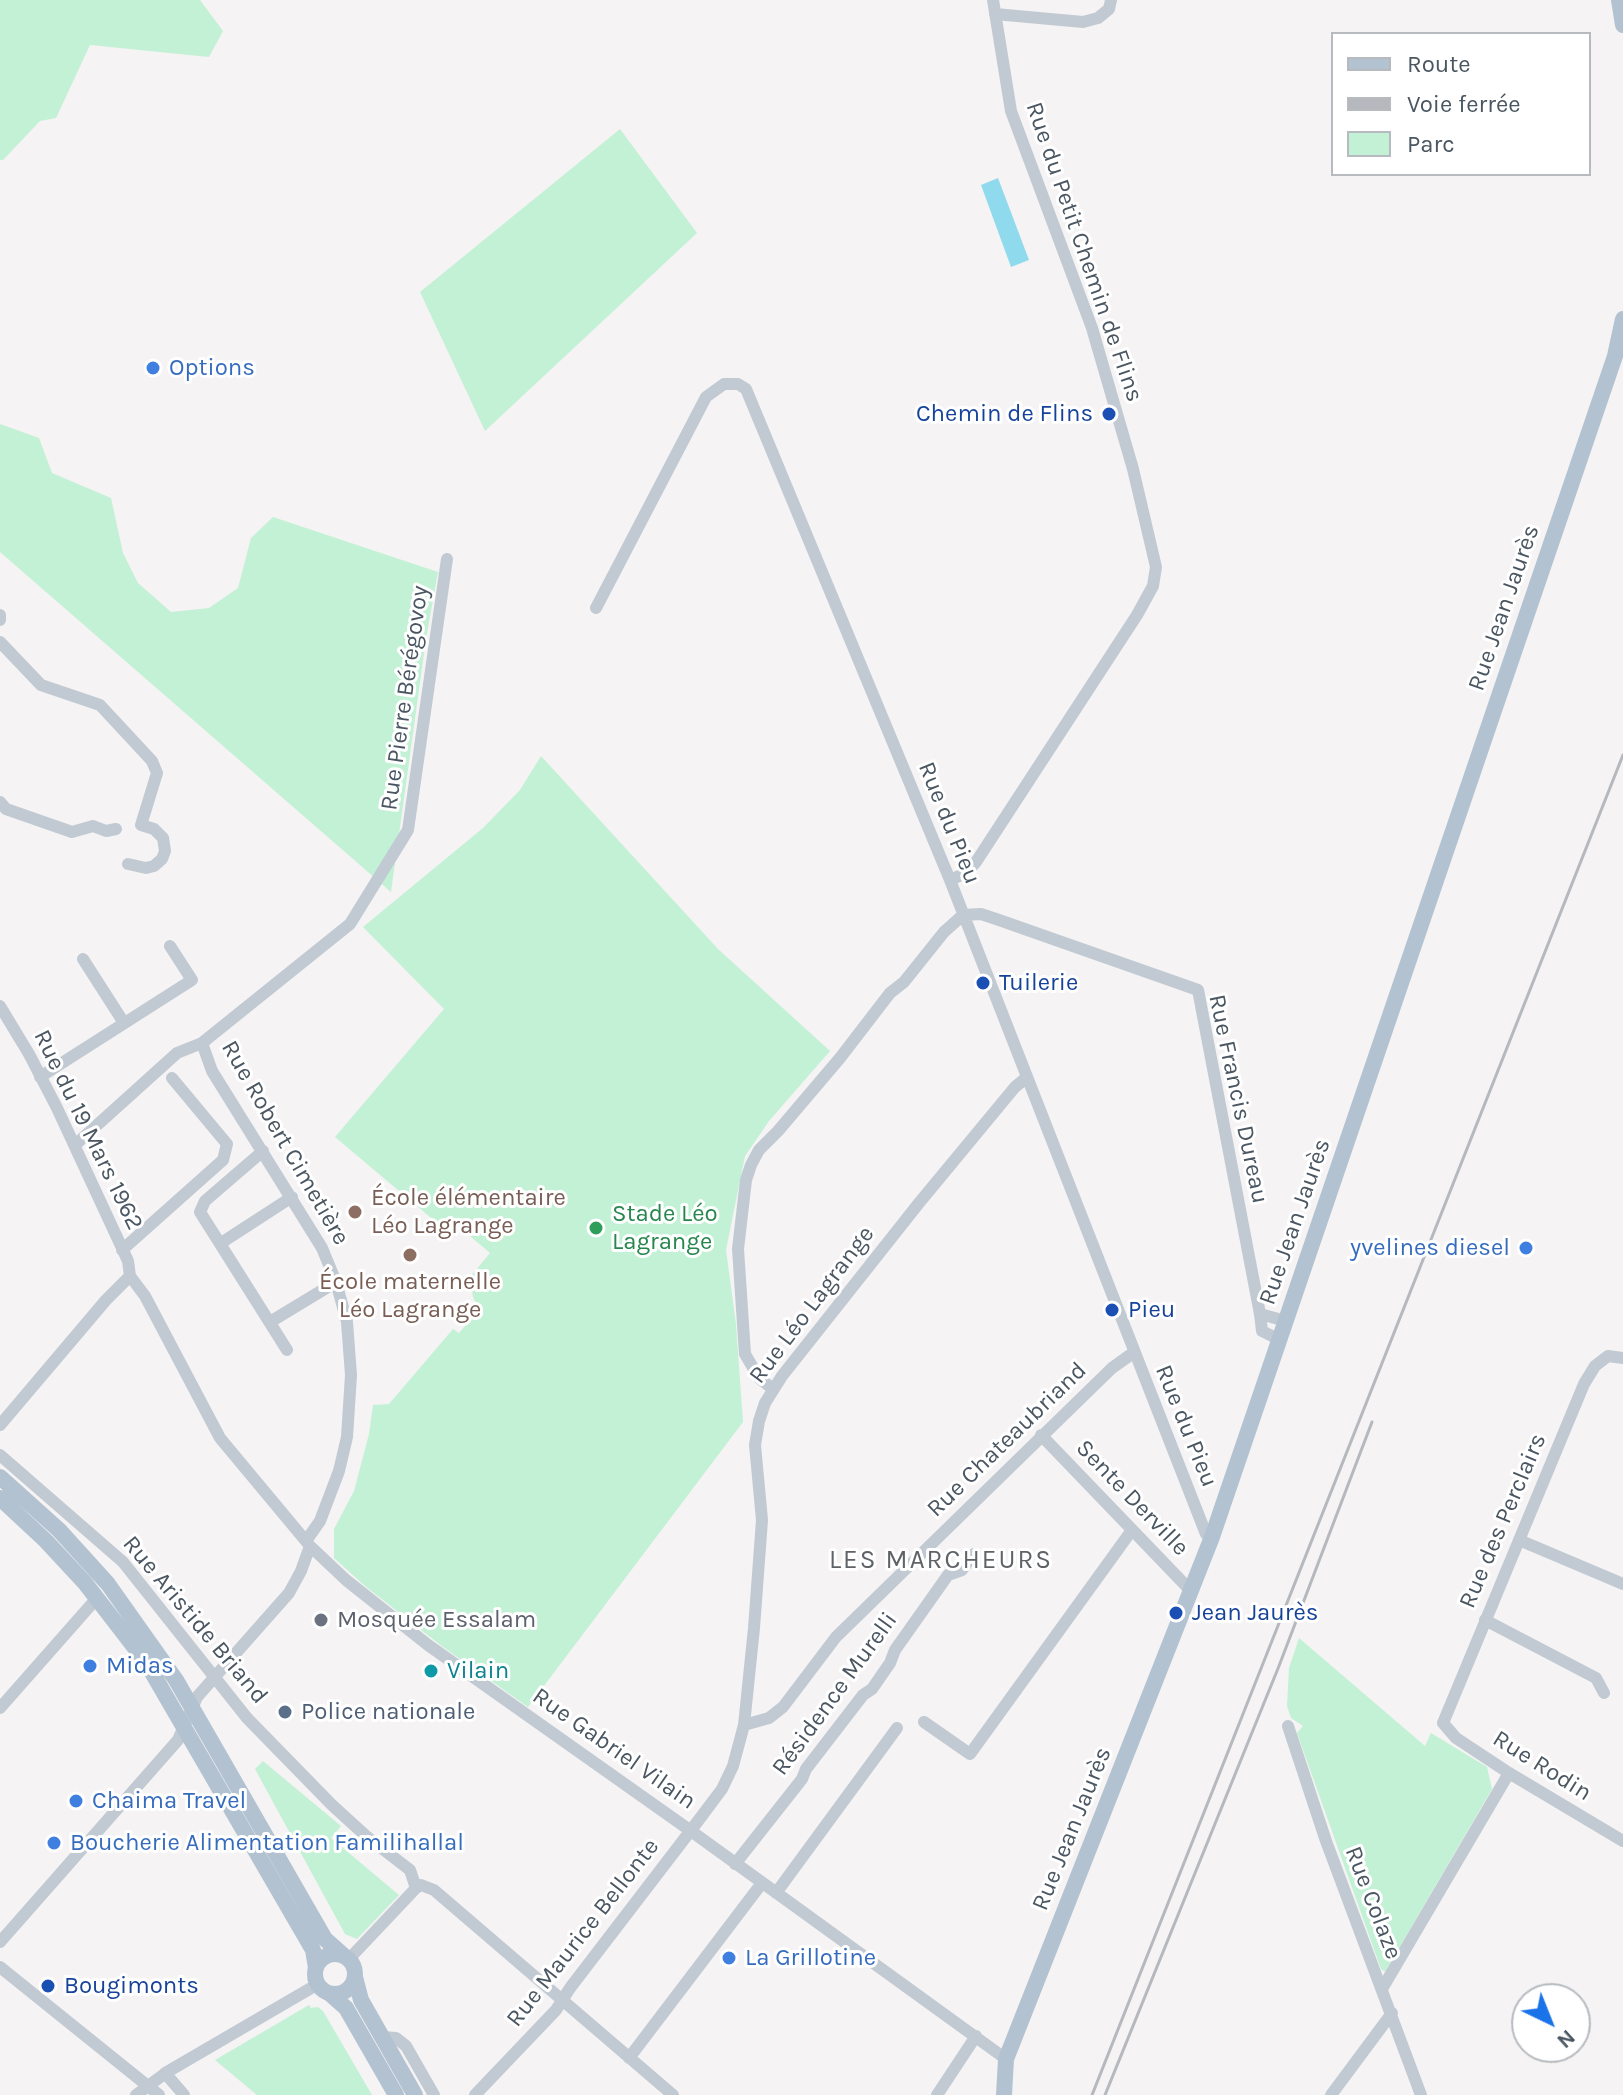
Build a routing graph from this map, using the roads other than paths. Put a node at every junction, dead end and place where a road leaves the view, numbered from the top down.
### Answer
1 (993, 0) edge
2 (1111, 0) edge
3 (1619, 0) edge
4 (995, 14) junction
5 (1623, 25) edge
6 (1623, 319) edge
7 (1620, 351) edge
8 (447, 559) dead end
9 (596, 608) dead end
10 (0, 642) edge
11 (0, 802) edge
12 (116, 829) dead end
13 (128, 864) dead end
14 (950, 880) junction
15 (963, 915) junction
16 (170, 946) dead end
17 (83, 959) dead end
18 (0, 1006) edge
19 (124, 1023) junction
20 (202, 1043) junction
21 (40, 1077) junction
22 (172, 1078) dead end
23 (1026, 1078) junction
24 (75, 1145) junction
25 (263, 1151) junction
26 (292, 1197) junction
27 (221, 1243) junction
28 (122, 1250) junction
29 (130, 1276) junction
30 (336, 1282) junction
31 (1260, 1314) junction
32 (1286, 1321) junction
33 (270, 1322) junction
34 (1280, 1340) junction
35 (287, 1350) dead end
36 (1133, 1353) junction
37 (1623, 1358) edge
38 (773, 1389) junction
39 (0, 1425) edge
40 (1041, 1435) junction
41 (0, 1455) edge
42 (0, 1477) edge
43 (0, 1498) edge
44 (1132, 1530) junction
45 (1212, 1537) junction
46 (1519, 1540) junction
47 (308, 1544) junction
48 (974, 1554) dead end
49 (1623, 1584) edge
50 (1191, 1591) junction
51 (97, 1598) junction
52 (1485, 1620) junction
53 (133, 1643) junction
54 (216, 1678) junction
55 (1604, 1693) dead end
56 (189, 1698) junction
57 (0, 1707) edge
58 (924, 1722) dead end
59 (1443, 1723) joint
60 (744, 1725) junction
61 (1288, 1726) dead end
62 (185, 1727) junction
63 (897, 1728) dead end
64 (1509, 1773) junction
65 (249, 1804) junction
66 (691, 1831) junction
67 (1623, 1841) edge
68 (735, 1864) junction
69 (762, 1883) junction
70 (416, 1888) junction
71 (776, 1893) junction
72 (0, 1942) edge
73 (346, 1957) junction
74 (0, 1967) edge
75 (355, 1977) junction
76 (321, 1982) junction
77 (1382, 1989) junction
78 (562, 2001) junction
79 (1392, 2013) junction
80 (976, 2036) junction
81 (382, 2037) junction
82 (629, 2058) junction
83 (1006, 2059) junction
84 (165, 2073) junction
85 (148, 2085) junction
86 (136, 2095) edge
87 (159, 2095) edge
88 (184, 2095) edge
89 (396, 2095) edge
90 (415, 2095) edge
91 (434, 2095) edge
92 (475, 2095) edge
93 (673, 2095) edge
94 (937, 2095) edge
95 (1004, 2095) edge
96 (1331, 2095) edge
97 (1421, 2095) edge

1 - 4 street, Rue du Petit Chemin de Flins
2 - 4 street
3 - 5 main road
4 - 14 street, Rue du Petit Chemin de Flins
6 - 7 main road, Rue Jean Jaurès
7 - 32 main road, Rue Jean Jaurès
8 - 20 street, Rue Pierre Bérégovoy
9 - 14 street, Rue du Pieu
10 - 13 street
11 - 12 street
14 - 15 street, Rue du Pieu
15 - 23 street, Rue du Pieu
15 - 31 street, Rue Francis Dureau
15 - 38 street
16 - 19 street
17 - 19 street
18 - 21 street, Rue du 19 Mars 1962
19 - 21 street
20 - 24 street, Rue Pierre Bérégovoy
20 - 25 street, Rue Robert Cimetière
21 - 24 street, Rue du 19 Mars 1962
22 - 28 street
23 - 36 street, Rue du Pieu
23 - 38 street, Rue Léo Lagrange
24 - 28 street, Rue du 19 Mars 1962
25 - 26 street, Rue Robert Cimetière
25 - 27 street
26 - 27 street
26 - 30 street, Rue Robert Cimetière
27 - 33 street
28 - 29 street, Rue du 19 Mars 1962
29 - 39 street
29 - 47 street, Rue Gabriel Vilain
30 - 33 street
30 - 47 street, Rue Robert Cimetière
31 - 32 street
31 - 34 street, Rue Francis Dureau
32 - 34 main road, Rue Jean Jaurès
33 - 35 street
34 - 45 main road, Rue Jean Jaurès
36 - 40 street, Rue Chateaubriand
36 - 45 street, Rue du Pieu
37 - 46 street, Rue des Perclairs
38 - 60 street, Rue Léo Lagrange
40 - 44 street, Sente Derville
40 - 60 street, Rue Chateaubriand
41 - 54 street, Rue Aristide Briand
42 - 56 main road
43 - 51 main road
44 - 50 street, Sente Derville
44 - 58 street
45 - 50 main road, Rue Jean Jaurès
46 - 49 street
46 - 52 street, Rue des Perclairs
47 - 54 street, Rue Robert Cimetière
47 - 66 street, Rue Gabriel Vilain
48 - 68 street, Résidence Murelli
50 - 83 main road, Rue Jean Jaurès
51 - 53 main road
51 - 57 street
52 - 55 street
52 - 59 street, Rue des Perclairs
53 - 56 main road
53 - 62 main road
54 - 56 street, Rue Robert Cimetière
54 - 70 street, Rue Aristide Briand
56 - 62 street
56 - 65 main road
59 - 64 street, Rue Rodin
60 - 66 street, Rue Léo Lagrange
61 - 77 street, Rue Colaze
62 - 65 main road
62 - 72 street
62 - 76 main road
63 - 71 street
64 - 67 street, Rue Rodin
64 - 77 street
65 - 73 main road
66 - 68 street, Rue Gabriel Vilain
66 - 78 street, Rue Maurice Bellonte
68 - 69 street, Rue Gabriel Vilain
69 - 71 street, Rue Gabriel Vilain
69 - 82 street
70 - 73 street
70 - 78 street, Rue Aristide Briand
71 - 80 street, Rue Gabriel Vilain
73 - 75 main road
73 - 76 main road
74 - 85 street
75 - 76 main road
75 - 81 main road
76 - 84 street
76 - 89 main road
77 - 79 street, Rue Colaze
78 - 82 street, Rue Aristide Briand
78 - 92 street, Rue Maurice Bellonte
79 - 96 street
79 - 97 street, Rue Colaze
80 - 83 street, Rue Gabriel Vilain
80 - 94 street
81 - 90 main road
81 - 91 street
82 - 93 street, Rue Aristide Briand
83 - 95 main road, Rue Jean Jaurès
84 - 85 street
84 - 88 street
85 - 86 street
85 - 87 street

